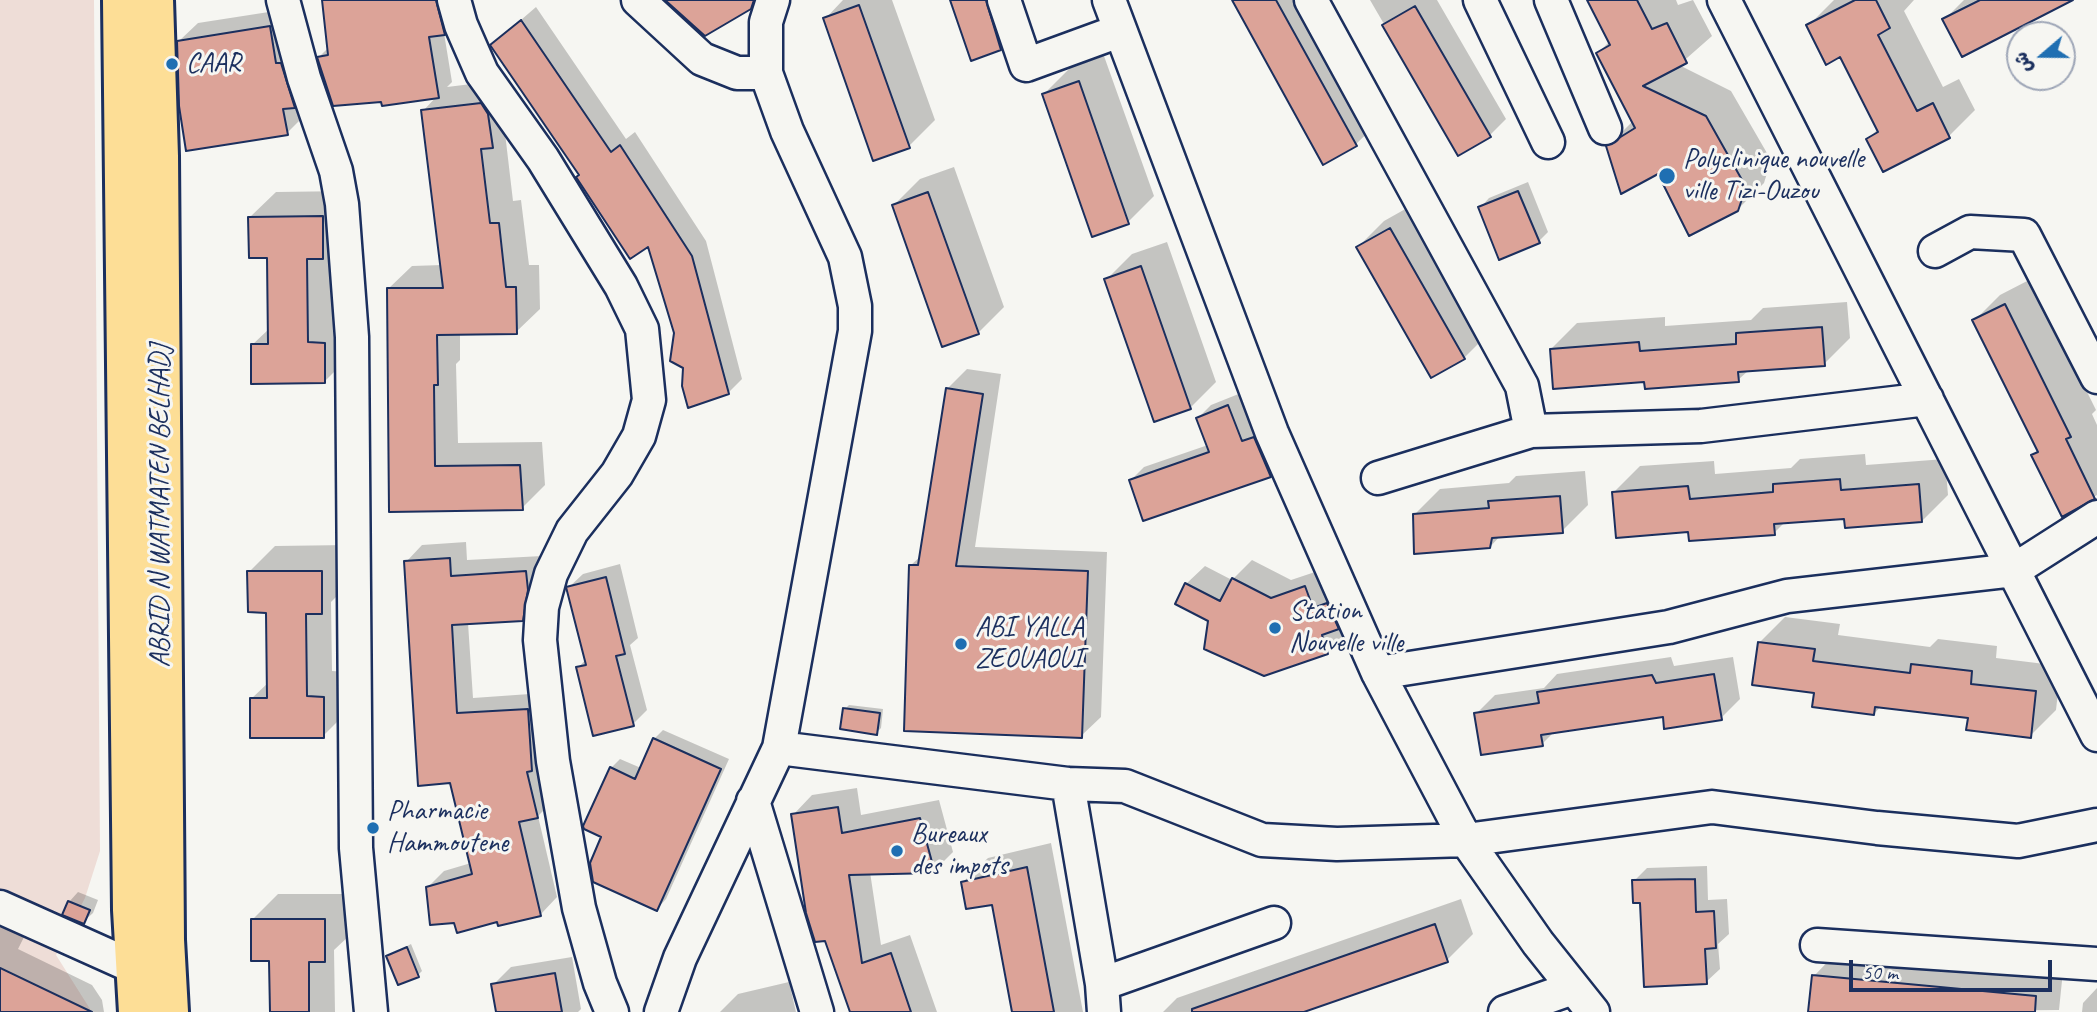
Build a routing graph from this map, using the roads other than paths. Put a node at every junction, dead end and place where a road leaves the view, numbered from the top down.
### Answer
1 (122, 0) edge
2 (154, 0) edge
3 (283, 0) edge
4 (454, 0) edge
5 (638, 0) edge
6 (773, 0) edge
7 (1004, 0) edge
8 (1109, 0) edge
9 (1311, 0) edge
10 (1480, 0) edge
11 (1550, 0) edge
12 (1724, 0) edge
13 (1119, 31) junction
14 (766, 73) junction
15 (1605, 128) dead end
16 (1548, 142) dead end
17 (1935, 251) dead end
18 (2097, 377) edge
19 (1927, 399) junction
20 (1531, 431) junction
21 (1378, 478) dead end
22 (2097, 517) edge
23 (2014, 570) junction
24 (1378, 673) junction
25 (2097, 736) edge
26 (779, 748) junction
27 (1068, 784) junction
28 (753, 800) junction
29 (2097, 825) edge
30 (1466, 840) junction
31 (0, 907) edge
32 (1274, 923) dead end
33 (1817, 945) dead end
34 (2097, 964) edge
35 (136, 968) junction
36 (1103, 998) edge
37 (1583, 1000) edge
38 (138, 1012) edge
39 (169, 1012) edge
40 (371, 1012) edge
41 (612, 1012) edge
42 (661, 1012) edge
43 (817, 1012) edge
44 (1505, 1012) edge

1 - 35 main road
2 - 39 main road, ABRID N WATMATEN BELHADJ
3 - 40 street
4 - 41 street
5 - 14 street
6 - 14 street
7 - 13 street
8 - 13 street
9 - 20 street
10 - 16 street
11 - 15 street
12 - 19 street
13 - 24 street
14 - 26 street
17 - 18 street
19 - 20 street
19 - 23 street
20 - 21 street
22 - 23 street
23 - 24 street
23 - 25 street
24 - 30 street
26 - 27 street
26 - 28 street
27 - 30 street
27 - 36 street
28 - 42 street
28 - 43 street
29 - 30 street
30 - 37 street
31 - 35 street
32 - 36 street
33 - 34 street
35 - 38 main road
37 - 44 street

